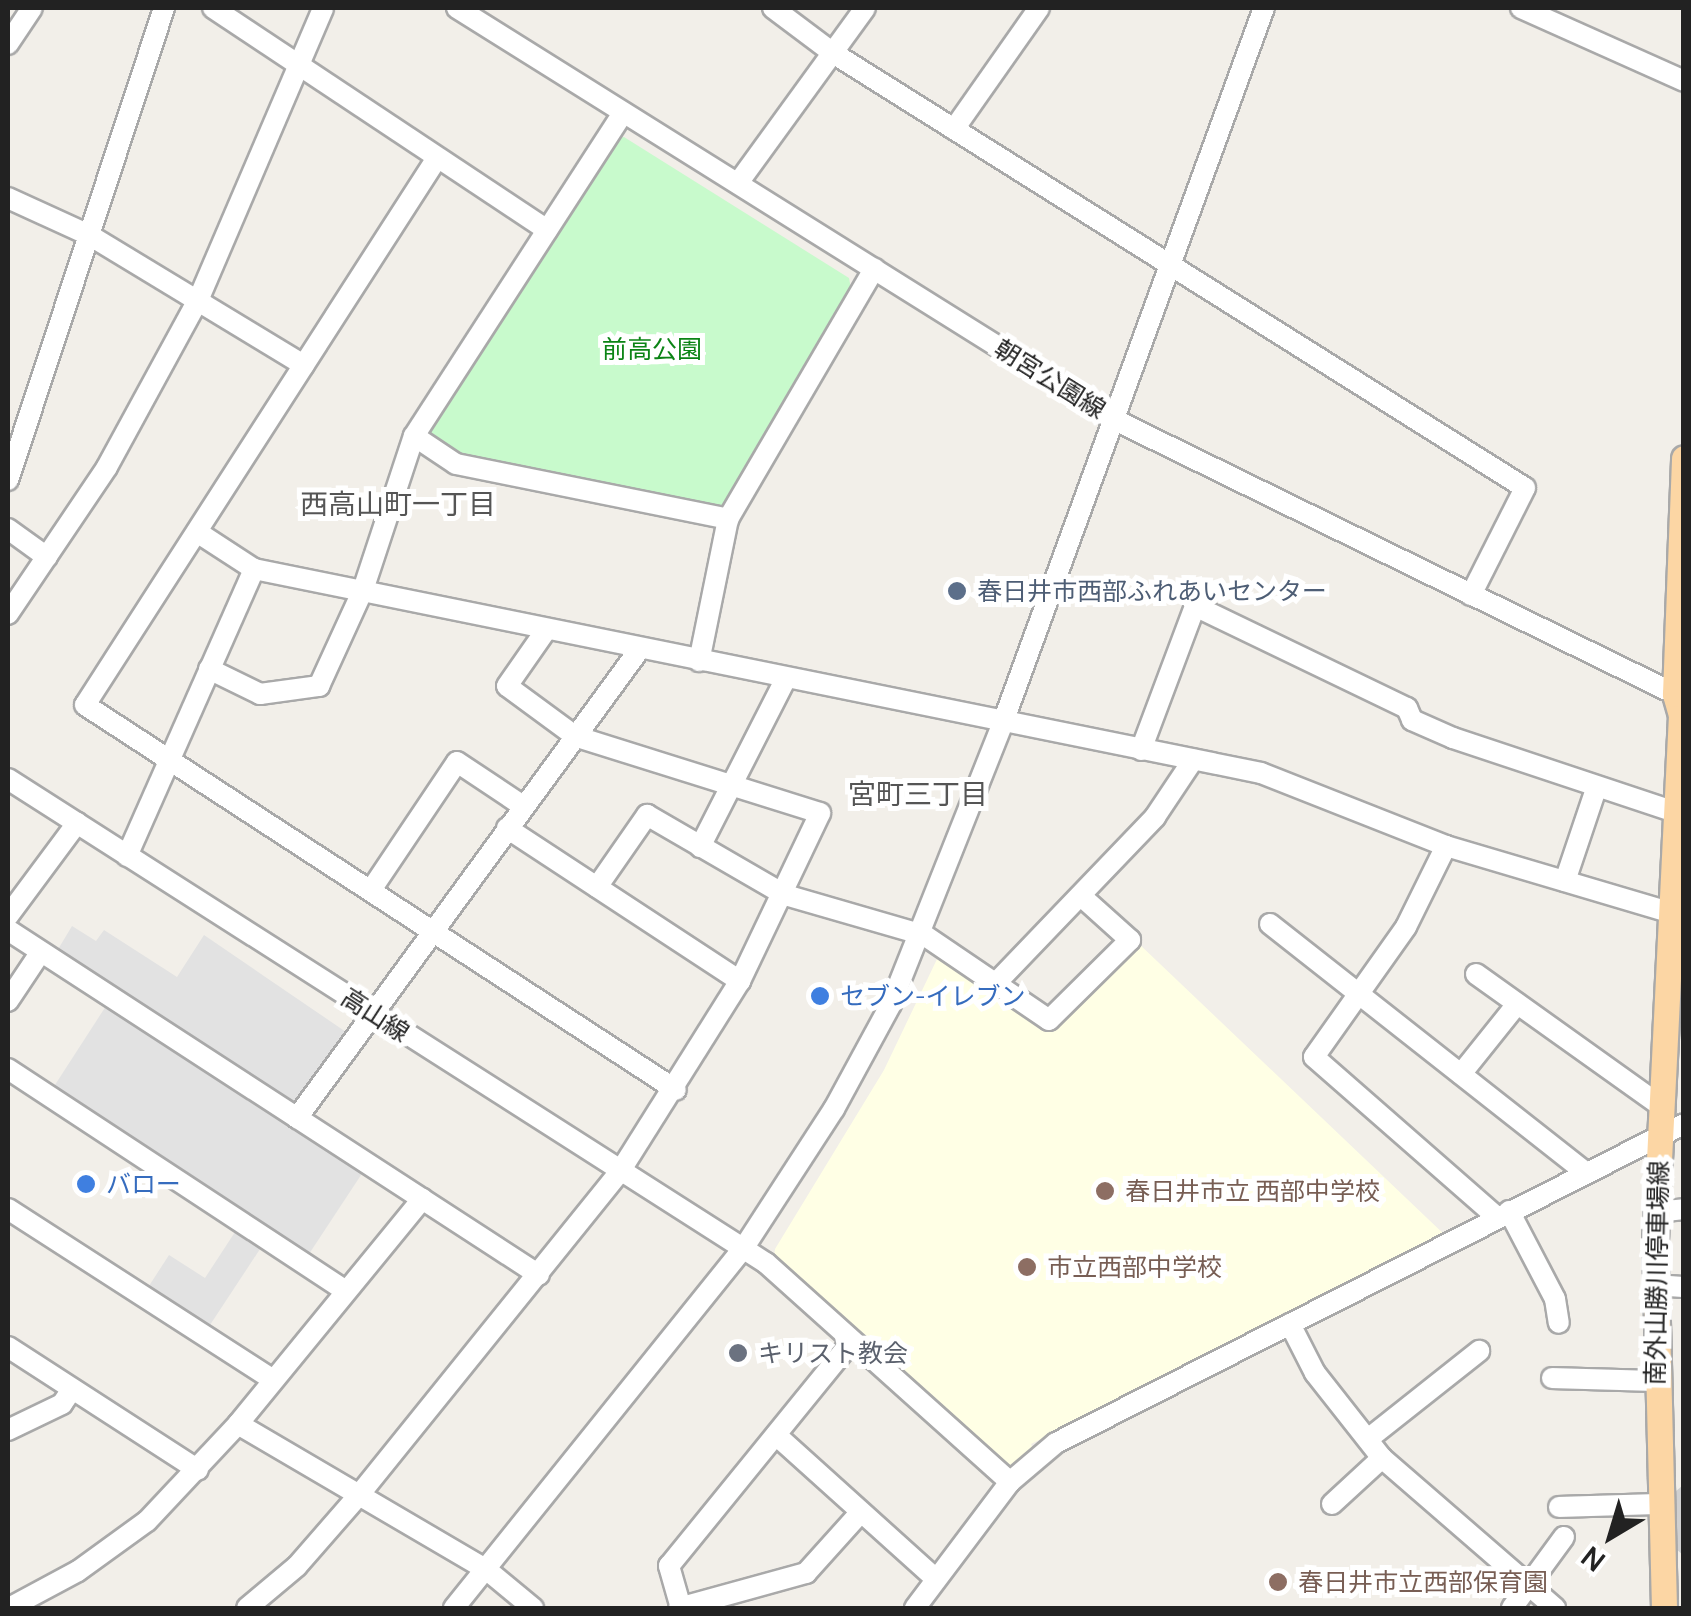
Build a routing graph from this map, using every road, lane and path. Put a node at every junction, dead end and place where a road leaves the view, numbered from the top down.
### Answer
1 (32, 8) edge
2 (164, 8) edge
3 (213, 8) edge
4 (323, 8) edge
5 (457, 8) edge
6 (773, 8) edge
7 (865, 8) edge
8 (1039, 8) edge
9 (1264, 8) edge
10 (1521, 8) edge
11 (8, 44) edge
12 (833, 52) junction
13 (301, 65) junction
14 (1684, 82) edge
15 (623, 113) junction
16 (954, 129) junction
17 (438, 158) junction
18 (738, 183) junction
19 (8, 198) edge
20 (548, 230) junction
21 (90, 235) junction
22 (1170, 264) junction
23 (874, 270) junction
24 (199, 298) junction
25 (304, 365) junction
26 (1115, 420) junction
27 (414, 436) junction
28 (1684, 458) edge
29 (8, 480) edge
30 (728, 519) junction
31 (8, 528) edge
32 (197, 532) junction
33 (47, 557) junction
34 (254, 569) junction
35 (363, 590) junction
36 (1471, 595) junction
37 (8, 614) edge
38 (546, 630) junction
39 (639, 650) junction
40 (699, 661) junction
41 (210, 670) junction
42 (786, 680) junction
43 (1674, 694) junction
44 (1002, 725) junction
45 (576, 736) junction
46 (1141, 750) junction
47 (169, 760) junction
48 (1193, 760) junction
49 (8, 779) edge
50 (733, 785) junction
51 (1596, 789) junction
52 (523, 806) junction
53 (1678, 816) edge
54 (77, 823) junction
55 (507, 828) junction
56 (1446, 846) junction
57 (700, 847) junction
58 (126, 856) junction
59 (1566, 881) junction
60 (598, 887) junction
61 (371, 890) junction
62 (785, 894) junction
63 (1081, 896) junction
64 (1677, 915) edge
65 (8, 916) edge
66 (1270, 924) dead end
67 (8, 930) edge
68 (432, 930) junction
69 (924, 934) junction
70 (40, 952) junction
71 (1476, 974) dead end
72 (740, 980) junction
73 (996, 983) junction
74 (1362, 996) junction
75 (8, 1001) edge
76 (1518, 1004) junction
77 (372, 1013) junction
78 (8, 1069) edge
79 (1461, 1074) junction
80 (676, 1090) junction
81 (1661, 1106) junction
82 (298, 1118) junction
83 (1672, 1130) edge
84 (1584, 1172) junction
85 (619, 1173) junction
86 (422, 1200) junction
87 (8, 1209) edge
88 (1684, 1210) edge
89 (1657, 1212) junction
90 (1503, 1214) junction
91 (743, 1250) junction
92 (538, 1275) junction
93 (1654, 1284) junction
94 (1684, 1287) edge
95 (346, 1291) junction
96 (1559, 1323) dead end
97 (1290, 1324) junction
98 (852, 1340) junction
99 (8, 1347) edge
100 (1479, 1351) dead end
101 (1552, 1378) dead end
102 (273, 1380) junction
103 (1654, 1381) junction
104 (72, 1390) junction
105 (238, 1424) junction
106 (8, 1430) edge
107 (776, 1435) junction
108 (1368, 1439) junction
109 (1382, 1458) junction
110 (198, 1470) junction
111 (1010, 1482) junction
112 (359, 1495) junction
113 (1332, 1504) dead end
114 (1656, 1504) junction
115 (1559, 1507) dead end
116 (861, 1512) junction
117 (1564, 1537) dead end
118 (487, 1570) junction
119 (936, 1579) junction
120 (1528, 1586) junction
121 (9, 1608) edge
122 (247, 1608) edge
123 (454, 1608) edge
124 (533, 1608) edge
125 (680, 1608) edge
126 (915, 1608) edge
127 (1512, 1608) edge
128 (1555, 1608) edge
129 (1664, 1608) edge

1 - 11 street
2 - 21 street
3 - 13 street
4 - 13 street
5 - 15 street, 朝宮公園線
6 - 12 street
7 - 12 street
8 - 16 street
9 - 22 street
10 - 14 street
12 - 16 street
12 - 18 street
13 - 17 street
13 - 24 street
15 - 18 street, 朝宮公園線
15 - 20 street
16 - 22 street
17 - 20 street
17 - 25 street
18 - 23 street, 朝宮公園線
19 - 21 street
20 - 27 street
21 - 24 street
21 - 29 street
22 - 26 street
22 - 36 street
23 - 26 street, 朝宮公園線
23 - 30 street
24 - 25 street
24 - 33 street
25 - 32 street
26 - 36 street, 朝宮公園線
26 - 44 street
27 - 30 street
27 - 35 street
28 - 43 main road, 南外山勝川停車場線
30 - 40 street
31 - 33 street
32 - 34 street
32 - 47 street
33 - 37 street
34 - 35 street
34 - 41 street
35 - 38 street
35 - 41 street
36 - 43 street, 朝宮公園線
38 - 39 street
38 - 45 street
39 - 40 street
39 - 45 street
40 - 42 street
41 - 47 street
42 - 44 street
42 - 50 street
43 - 53 main road, 南外山勝川停車場線
44 - 46 street
44 - 69 street
45 - 50 street
45 - 52 street
46 - 48 street
46 - 51 street
47 - 58 street
47 - 61 street
48 - 56 street
48 - 63 street
49 - 54 street, 高山線
50 - 57 street
50 - 62 street
51 - 53 street
51 - 59 street
52 - 55 street
52 - 61 street
53 - 64 main road, 南外山勝川停車場線
54 - 58 street, 高山線
54 - 65 street
55 - 60 street
55 - 68 street
56 - 59 street
56 - 74 street
57 - 60 street
57 - 62 street
58 - 77 street, 高山線
59 - 64 street
60 - 72 street
61 - 68 street
62 - 69 street
62 - 72 street
63 - 73 street
63 - 73 street
64 - 81 main road, 南外山勝川停車場線
66 - 74 street
67 - 70 street
68 - 77 street
68 - 80 street
69 - 73 street
69 - 91 street
70 - 75 street
70 - 82 street
71 - 76 street
72 - 80 street
74 - 79 street
74 - 90 street
76 - 79 street
76 - 81 street
77 - 82 street
77 - 85 street, 高山線
78 - 95 street
79 - 84 street
80 - 85 street
81 - 83 main road, 南外山勝川停車場線
82 - 86 street
83 - 84 street
83 - 89 main road, 南外山勝川停車場線
84 - 90 street
85 - 91 street, 高山線
85 - 92 street
86 - 92 street
86 - 95 street
87 - 102 street
88 - 89 street
89 - 93 main road, 南外山勝川停車場線
90 - 96 street
90 - 97 street
91 - 98 street, 高山線
91 - 118 street
92 - 112 street
93 - 94 street
93 - 103 main road, 南外山勝川停車場線
95 - 102 street
97 - 108 street
97 - 111 street
98 - 107 street
98 - 111 street, 高山線
99 - 104 street
100 - 108 street
101 - 103 street
102 - 105 street
103 - 114 main road, 南外山勝川停車場線
104 - 106 street
104 - 110 street
105 - 110 street
105 - 112 street
107 - 116 street
107 - 125 street
108 - 109 street
109 - 113 street
109 - 120 street
110 - 121 street
111 - 119 street
112 - 118 street
112 - 122 street
114 - 115 street
114 - 129 main road, 南外山勝川停車場線
116 - 119 street
116 - 125 street
117 - 120 street
118 - 123 street
118 - 124 street
119 - 126 street
120 - 127 street
120 - 128 street

